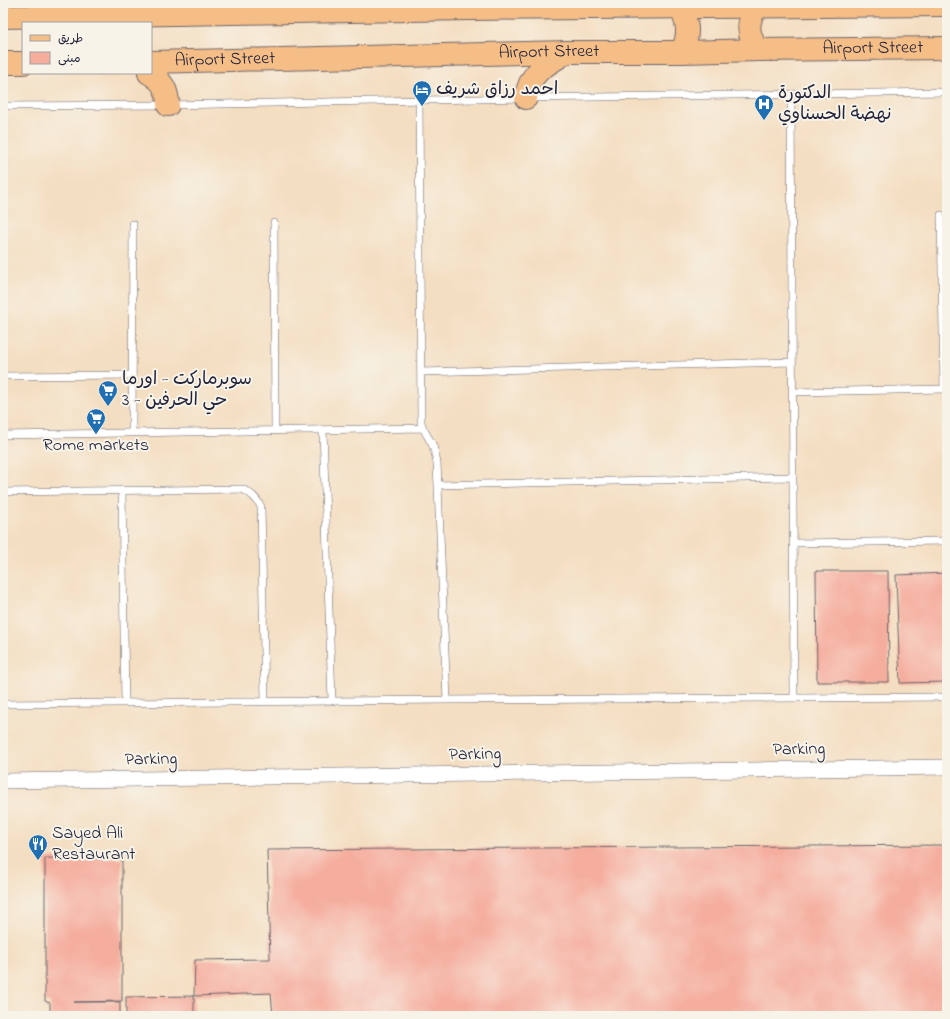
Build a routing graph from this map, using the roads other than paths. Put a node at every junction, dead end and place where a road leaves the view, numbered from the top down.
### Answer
1 (947, 5) edge
2 (757, 7) junction
3 (680, 8) junction
4 (3, 17) edge
5 (947, 48) edge
6 (759, 50) junction
7 (568, 52) junction
8 (682, 52) junction
9 (152, 62) edge
10 (3, 63) edge
11 (22, 63) edge
12 (150, 74) edge
13 (947, 92) edge
14 (790, 94) junction
15 (526, 98) junction
16 (420, 100) junction
17 (168, 105) junction
18 (3, 106) edge
19 (941, 215) dead end
20 (274, 223) dead end
21 (133, 224) dead end
22 (792, 362) junction
23 (421, 372) junction
24 (132, 375) junction
25 (3, 376) edge
26 (945, 389) edge
27 (792, 392) junction
28 (423, 428) junction
29 (323, 430) junction
30 (275, 431) junction
31 (132, 433) junction
32 (3, 435) edge
33 (792, 477) junction
34 (438, 485) junction
35 (122, 490) junction
36 (3, 492) edge
37 (947, 541) edge
38 (793, 543) junction
39 (947, 697) edge
40 (794, 698) junction
41 (447, 700) junction
42 (332, 701) junction
43 (264, 702) junction
44 (125, 703) junction
45 (3, 704) edge
46 (947, 767) edge
47 (3, 781) edge

1 - 2 main road
2 - 3 main road
2 - 6 main road
3 - 4 main road
3 - 8 main road
5 - 6 main road, Airport Street
6 - 8 main road, Airport Street
7 - 8 main road, Airport Street
7 - 9 main road, Airport Street
7 - 15 main road
10 - 11 main road
12 - 17 main road
13 - 14 lane
14 - 15 lane
14 - 22 lane
15 - 16 lane
16 - 17 lane
16 - 23 lane
17 - 18 lane
19 - 26 lane
20 - 30 lane
21 - 24 lane
22 - 23 lane
22 - 27 lane
23 - 28 lane
24 - 25 lane
24 - 31 lane
26 - 27 lane
27 - 33 lane
28 - 29 lane
28 - 34 lane
29 - 30 lane
29 - 42 lane
30 - 31 lane
31 - 32 lane
33 - 34 lane
33 - 38 lane
34 - 41 lane
35 - 36 lane
35 - 43 lane
35 - 44 lane
37 - 38 lane
38 - 40 lane
39 - 40 lane
40 - 41 lane
41 - 42 lane
42 - 43 lane
43 - 44 lane
44 - 45 lane
46 - 47 street, Parking

